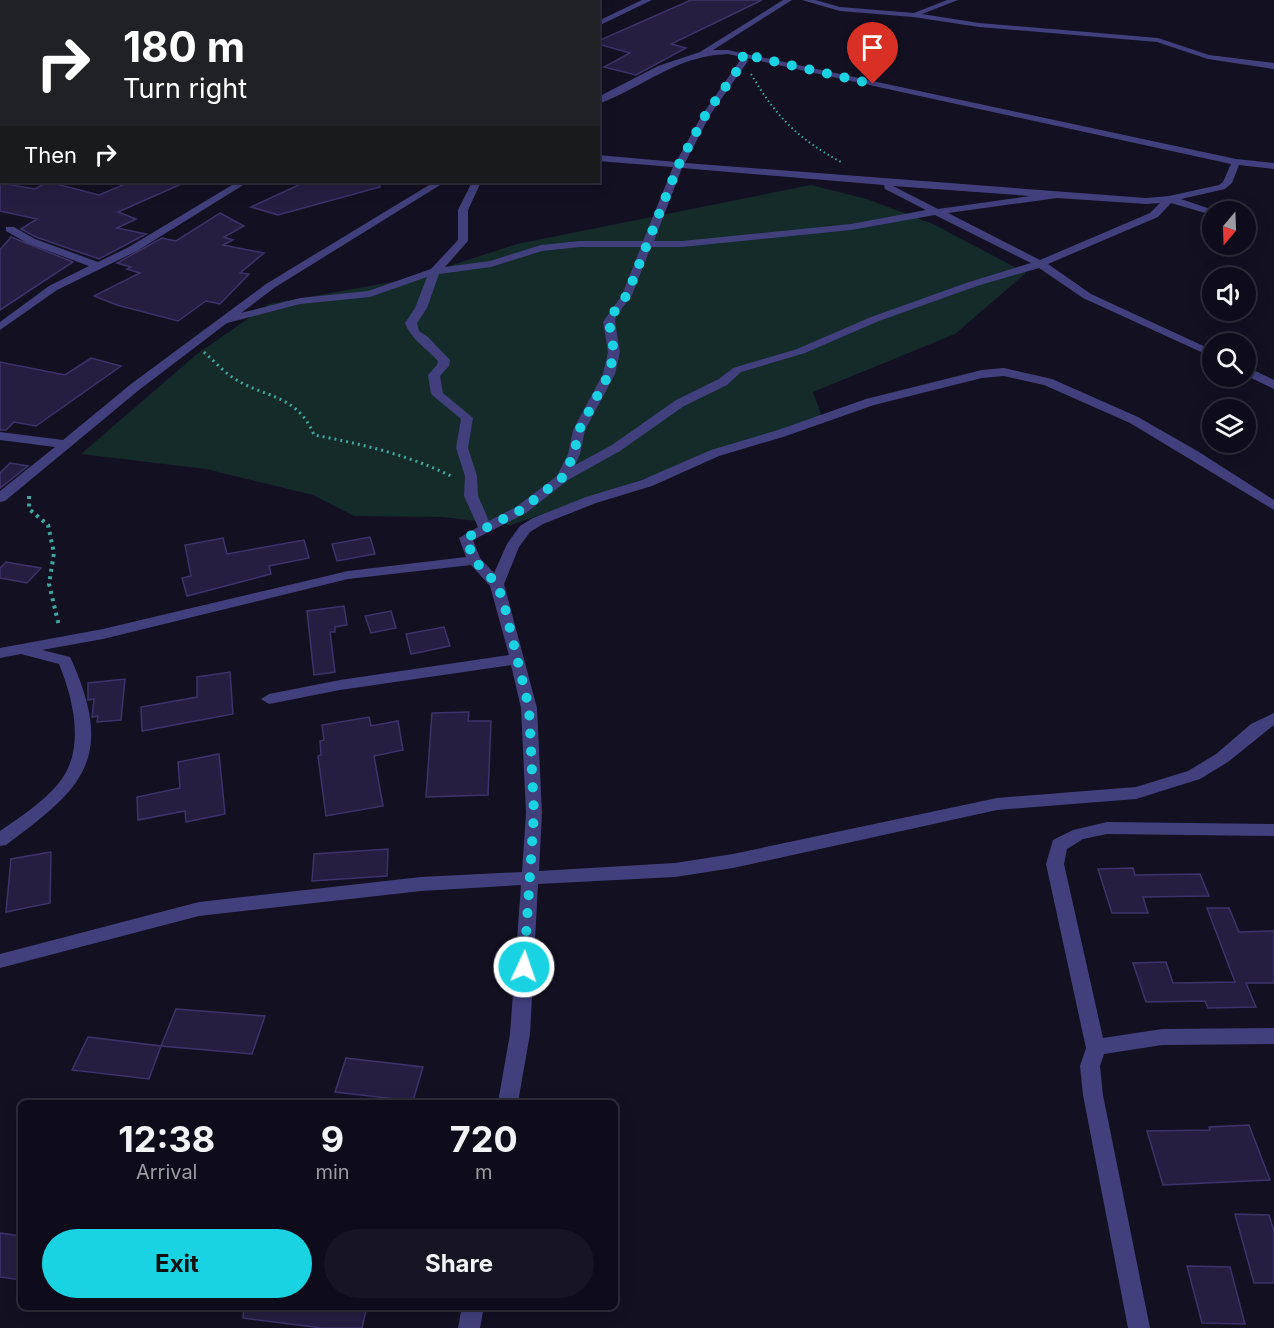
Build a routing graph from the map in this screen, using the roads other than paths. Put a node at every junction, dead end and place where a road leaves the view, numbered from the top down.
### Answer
1 (648, 0) edge
2 (788, 0) edge
3 (806, 0) edge
4 (954, 0) edge
5 (913, 15) junction
6 (600, 23) edge
7 (704, 52) junction
8 (744, 61) road end
9 (1274, 66) edge
10 (600, 100) edge
11 (600, 158) edge
12 (1236, 162) junction
13 (678, 166) junction
14 (1274, 166) edge
15 (874, 182) junction
16 (241, 183) edge
17 (438, 183) edge
18 (476, 183) edge
19 (1055, 195) junction
20 (1169, 199) junction
21 (1202, 209) edge
22 (941, 212) junction
23 (10, 229) dead end
24 (649, 244) junction
25 (1040, 264) junction
26 (98, 266) junction
27 (435, 271) junction
28 (227, 320) junction
29 (0, 327) edge
30 (1202, 349) edge
31 (1256, 376) edge
32 (1274, 385) edge
33 (0, 436) edge
34 (64, 444) junction
35 (563, 477) junction
36 (0, 498) edge
37 (1274, 506) edge
38 (484, 526) junction
39 (474, 560) junction
40 (497, 584) junction
41 (18, 650) junction
42 (0, 653) edge
43 (515, 659) junction
44 (269, 699) dead end
45 (1274, 718) edge
46 (1274, 830) edge
47 (0, 840) edge
48 (529, 879) junction
49 (0, 961) edge
50 (1274, 1036) edge
51 (1096, 1048) junction
52 (508, 1100) edge
53 (472, 1310) edge
54 (469, 1328) edge
55 (1138, 1328) edge

1 - 6 street
2 - 7 street
3 - 5 street
4 - 5 street
5 - 9 street
7 - 10 street
7 - 12 street
8 - 13 street
11 - 13 street
12 - 14 street
12 - 20 street
13 - 15 street
13 - 24 street
15 - 19 street
15 - 22 street
16 - 26 street
17 - 28 street
18 - 27 street
19 - 20 street
19 - 22 street
20 - 21 street
20 - 25 street
22 - 24 street
22 - 25 street
23 - 26 street
24 - 27 street
24 - 35 street
25 - 30 street
25 - 35 street
26 - 29 street
27 - 28 street
27 - 38 street
28 - 34 street
31 - 32 street
33 - 34 street
34 - 36 street
35 - 38 street
37 - 40 street
38 - 39 street
39 - 40 street
39 - 41 street
40 - 43 street
41 - 42 street
41 - 47 street
43 - 44 street
43 - 48 street
45 - 48 street
46 - 51 street
48 - 49 street
48 - 52 street
50 - 51 street
51 - 55 street
53 - 54 street

